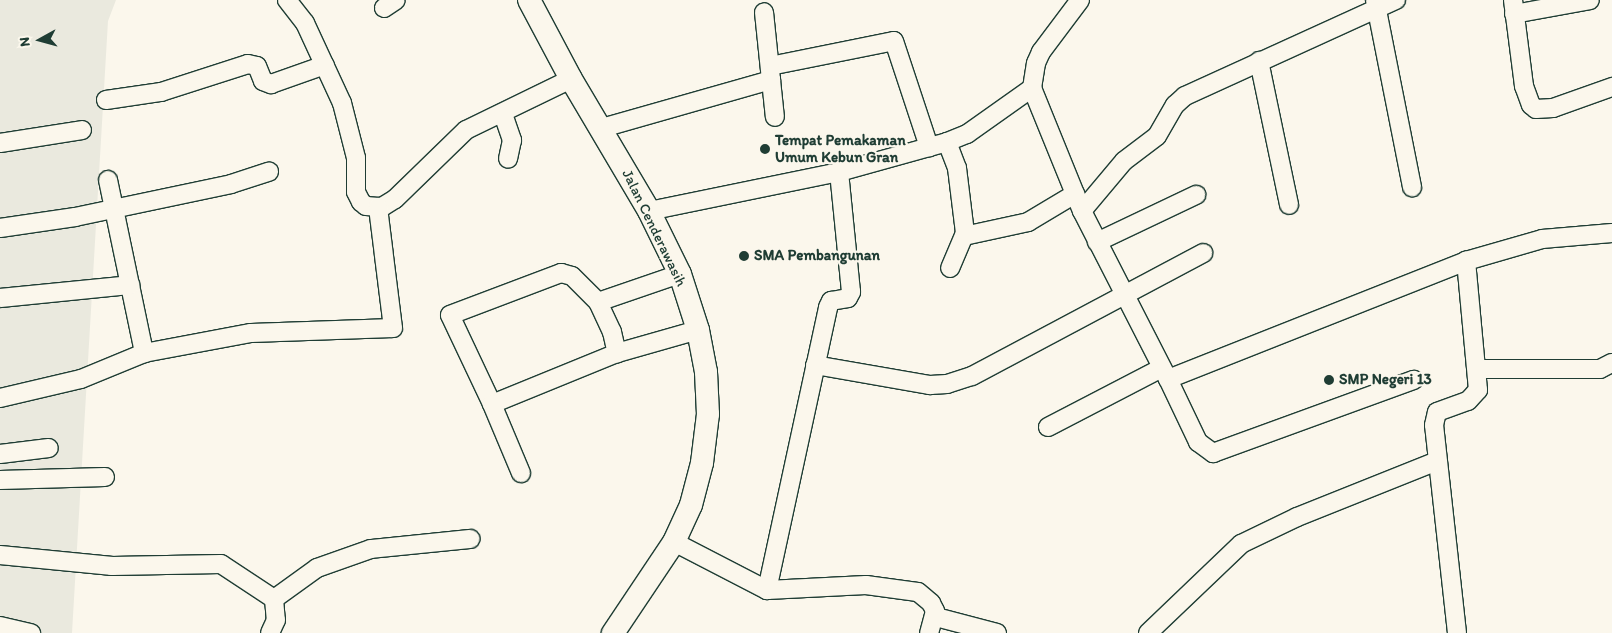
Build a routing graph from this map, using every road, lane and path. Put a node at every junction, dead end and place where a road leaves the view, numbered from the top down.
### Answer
1 (287, 0) edge
2 (529, 0) edge
3 (1080, 0) edge
4 (1396, 0) edge
5 (1590, 0) edge
6 (1376, 5) edge
7 (1514, 7) edge
8 (764, 12) dead end
9 (1259, 61) junction
10 (326, 66) junction
11 (771, 73) junction
12 (571, 79) junction
13 (1612, 87) edge
14 (1032, 88) junction
15 (106, 100) dead end
16 (503, 114) junction
17 (775, 117) dead end
18 (602, 128) junction
19 (82, 130) dead end
20 (947, 142) junction
21 (0, 143) edge
22 (929, 147) junction
23 (508, 159) dead end
24 (269, 172) dead end
25 (839, 172) junction
26 (108, 180) dead end
27 (1412, 187) dead end
28 (1075, 194) junction
29 (1196, 195) dead end
30 (1289, 205) dead end
31 (378, 207) junction
32 (112, 209) junction
33 (649, 211) junction
34 (1082, 211) junction
35 (0, 228) edge
36 (1612, 234) edge
37 (964, 236) junction
38 (1097, 242) junction
39 (1204, 253) dead end
40 (1466, 261) junction
41 (950, 268) dead end
42 (680, 274) junction
43 (130, 285) junction
44 (1127, 294) junction
45 (0, 298) edge
46 (598, 302) junction
47 (698, 330) junction
48 (617, 353) junction
49 (144, 354) junction
50 (1612, 363) edge
51 (815, 365) junction
52 (1478, 369) junction
53 (1165, 373) junction
54 (1414, 380) dead end
55 (0, 398) edge
56 (492, 404) junction
57 (1048, 427) dead end
58 (49, 448) dead end
59 (0, 454) edge
60 (1437, 461) junction
61 (521, 473) dead end
62 (105, 477) dead end
63 (0, 480) edge
64 (470, 539) dead end
65 (670, 549) junction
66 (0, 555) edge
67 (767, 590) junction
68 (274, 599) junction
69 (928, 611) edge
70 (0, 626) edge
71 (1151, 629) edge
72 (31, 633) edge
73 (270, 633) edge
74 (613, 633) edge
75 (998, 633) edge
76 (1457, 633) edge

1 - 10 street
2 - 12 street, Jalan Cenderawasih
3 - 14 street
4 - 6 street
5 - 7 street
6 - 9 street
6 - 27 street
7 - 13 street
8 - 11 street
9 - 30 street
9 - 34 street
10 - 15 street
10 - 31 street
11 - 17 street
11 - 18 street
11 - 22 street
12 - 16 street
12 - 18 street, Jalan Cenderawasih
14 - 20 street
14 - 28 street
16 - 23 street
16 - 31 street
18 - 33 street, Jalan Cenderawasih
19 - 21 street
20 - 22 street
20 - 37 street
22 - 25 street
24 - 32 street
25 - 33 street
25 - 51 street
26 - 32 street
28 - 34 street
28 - 37 street
29 - 38 street
31 - 49 street
32 - 35 street
32 - 43 street
33 - 42 street, Jalan Cenderawasih
34 - 38 street
36 - 40 street
37 - 41 street
38 - 44 street
39 - 44 street
40 - 52 street
40 - 53 street
42 - 46 street
42 - 47 street, Jalan Cenderawasih
43 - 45 street
43 - 49 street
44 - 51 street
44 - 53 street
46 - 48 street
46 - 56 street
47 - 48 street
47 - 65 street, Jalan Cenderawasih
48 - 56 street
49 - 55 street
50 - 52 street
51 - 67 street
52 - 60 street
53 - 54 street
53 - 57 street
56 - 61 street
58 - 59 street
60 - 71 street
60 - 76 street
62 - 63 street
64 - 68 street
65 - 67 street
65 - 74 street, Jalan Cenderawasih
66 - 68 street
67 - 69 street
68 - 73 street
69 - 75 street
70 - 72 street

